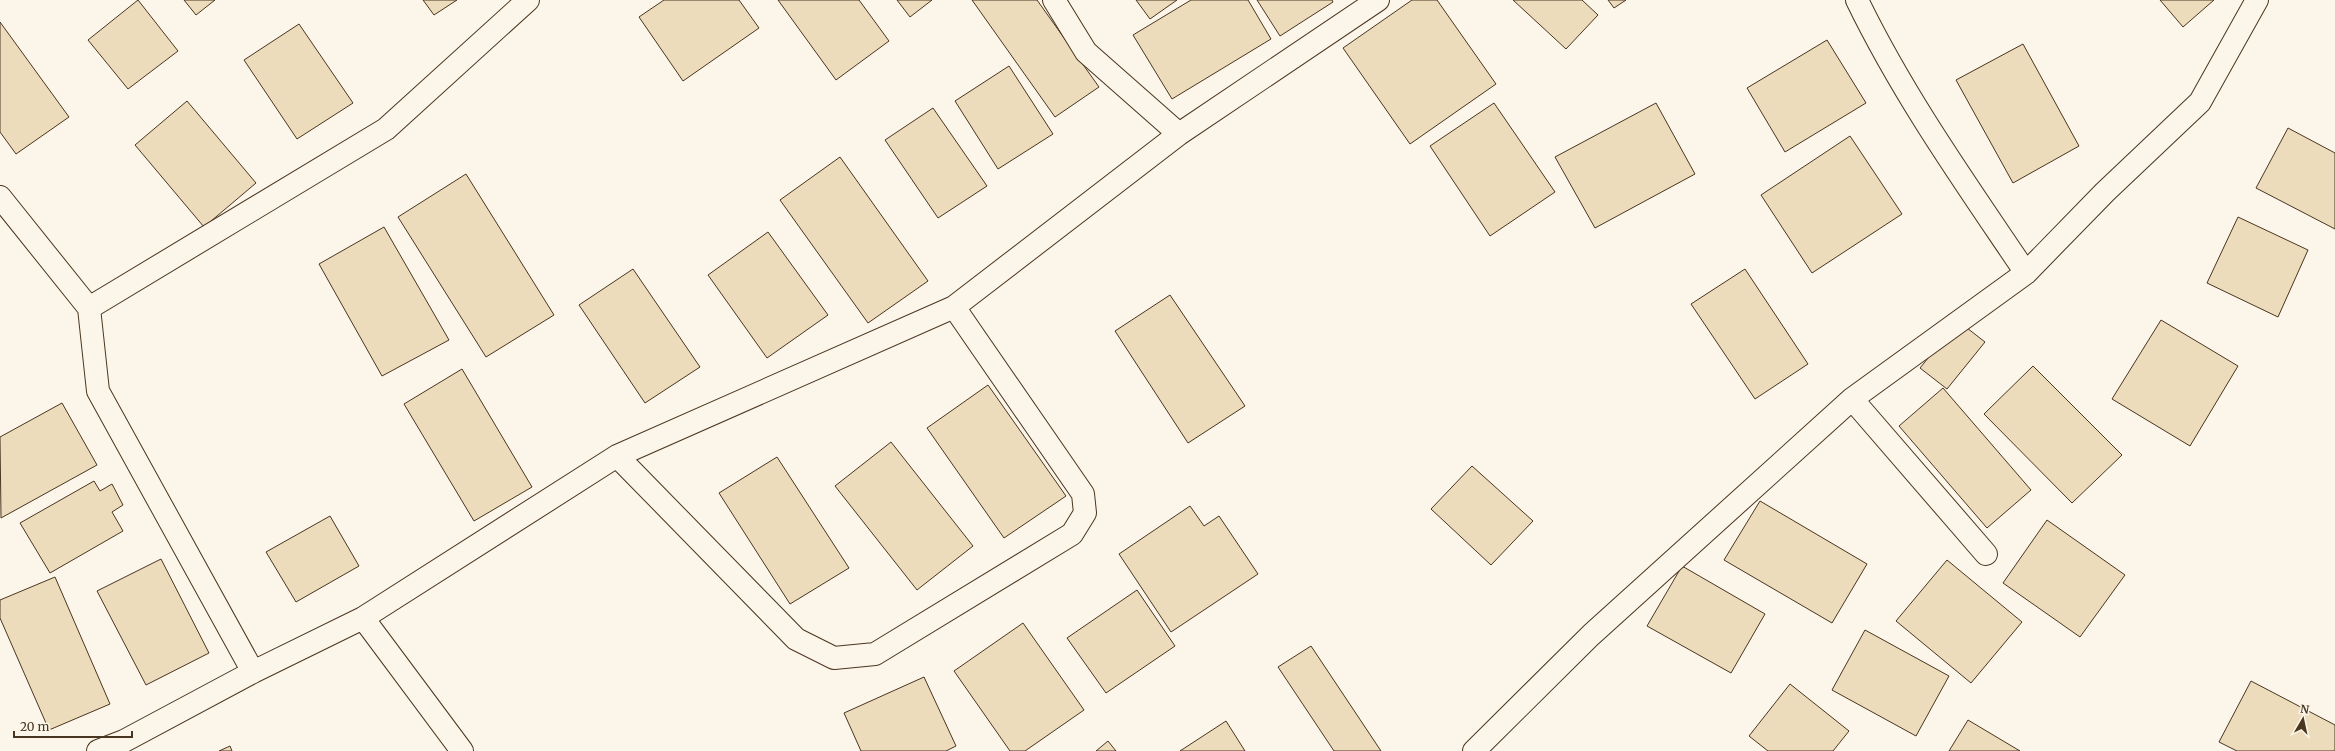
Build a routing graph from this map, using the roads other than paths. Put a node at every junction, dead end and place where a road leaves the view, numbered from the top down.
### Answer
1 (528, 0) edge
2 (1054, 0) edge
3 (1378, 0) edge
4 (1857, 0) edge
5 (2258, 0) edge
6 (1179, 134) junction
7 (2, 204) edge
8 (2026, 274) junction
9 (954, 307) junction
10 (89, 308) junction
11 (1852, 399) junction
12 (617, 456) junction
13 (1986, 554) dead end
14 (363, 618) junction
15 (253, 672) junction
16 (126, 746) edge
17 (98, 751) edge
18 (462, 751) edge
19 (1474, 751) edge

1 - 10 street
2 - 6 street
3 - 6 street
4 - 8 street
5 - 8 street
6 - 9 street
7 - 10 street
8 - 11 street
9 - 12 street
9 - 12 street
10 - 15 street
11 - 13 street
11 - 19 street
12 - 14 street
14 - 15 street
14 - 18 street
15 - 16 street
16 - 17 street

